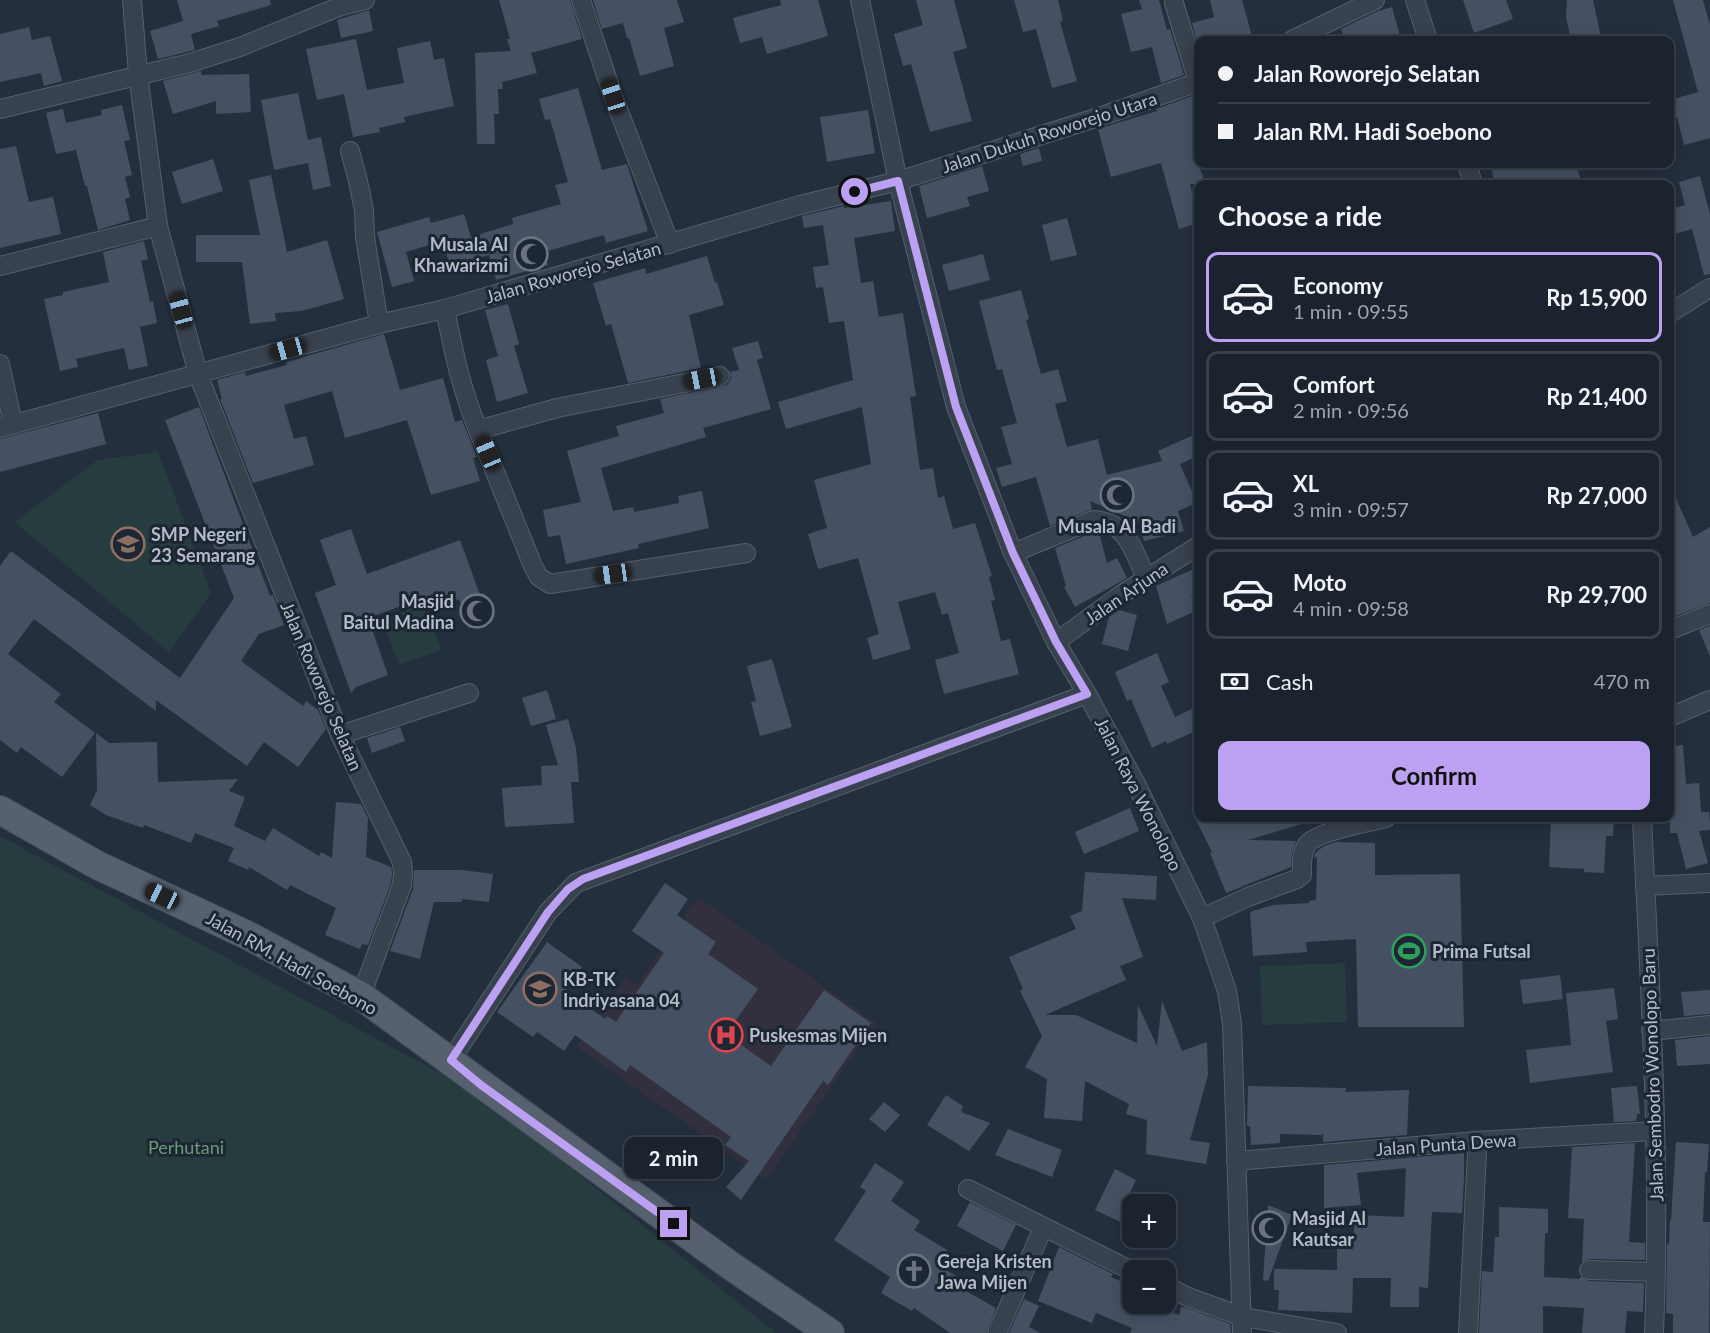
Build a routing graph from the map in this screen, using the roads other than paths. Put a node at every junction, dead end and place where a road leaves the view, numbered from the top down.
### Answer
1 (132, 0) edge
2 (365, 0) edge
3 (582, 0) edge
4 (860, 0) edge
5 (1375, 0) edge
6 (1415, 0) edge
7 (1174, 3) dead end
8 (1300, 36) edge
9 (1427, 36) edge
10 (1194, 69) edge
11 (138, 74) junction
12 (1194, 83) edge
13 (0, 109) edge
14 (350, 151) dead end
15 (898, 181) junction
16 (158, 226) junction
17 (670, 244) junction
18 (0, 266) edge
19 (1710, 288) edge
20 (445, 309) junction
21 (1674, 310) edge
22 (379, 324) junction
23 (0, 364) edge
24 (198, 374) junction
25 (720, 376) dead end
26 (6, 426) edge
27 (478, 430) junction
28 (1194, 548) edge
29 (746, 553) dead end
30 (1013, 553) junction
31 (1146, 578) junction
32 (1710, 614) edge
33 (1674, 628) edge
34 (1056, 642) junction
35 (470, 693) dead end
36 (1087, 694) junction
37 (1710, 700) edge
38 (1674, 715) edge
39 (340, 735) junction
40 (0, 810) edge
41 (1371, 822) edge
42 (1642, 822) edge
43 (1710, 883) edge
44 (1645, 886) junction
45 (1202, 918) junction
46 (361, 996) junction
47 (1710, 1025) edge
48 (1651, 1031) junction
49 (451, 1060) junction
50 (1655, 1131) junction
51 (1476, 1141) junction
52 (1236, 1161) junction
53 (968, 1189) dead end
54 (1043, 1228) junction
55 (1122, 1266) edge
56 (1589, 1270) dead end
57 (1656, 1272) junction
58 (1176, 1291) edge
59 (1243, 1325) edge
60 (830, 1333) edge
61 (997, 1333) edge
62 (1337, 1333) edge
63 (1468, 1333) edge
64 (1654, 1333) edge

1 - 11 street, Jalan Roworejo Selatan
2 - 11 street
3 - 17 street, Jalan Roworejo Selatan
4 - 15 street, Jalan Raya Wonolopo
5 - 8 street
6 - 9 street
7 - 10 street
11 - 13 street
11 - 16 street, Jalan Roworejo Selatan
12 - 15 street, Jalan Dukuh Roworejo Utara
14 - 22 street
15 - 17 street, Jalan Roworejo Selatan
15 - 30 street, Jalan Raya Wonolopo
16 - 18 street
16 - 24 street, Jalan Roworejo Selatan
17 - 20 street, Jalan Roworejo Selatan
19 - 21 street
20 - 22 street, Jalan Roworejo Selatan
20 - 27 street
22 - 24 street, Jalan Roworejo Selatan
23 - 26 street, Jalan Roworejo Selatan
24 - 26 street, Jalan Roworejo Selatan
24 - 39 street, Jalan Roworejo Selatan
25 - 27 street
27 - 29 street
28 - 31 street, Jalan Arjuna
30 - 31 street
30 - 34 street, Jalan Raya Wonolopo
31 - 34 street, Jalan Arjuna
32 - 33 street
34 - 36 street, Jalan Raya Wonolopo
35 - 39 street
36 - 45 street, Jalan Raya Wonolopo
36 - 49 street
37 - 38 street
39 - 46 street, Jalan Roworejo Selatan
40 - 46 main road, Jalan RM. Hadi Soebono
41 - 45 street
42 - 44 street, Jalan Sembodro Wonolopo Baru
43 - 44 street
44 - 48 street, Jalan Sembodro Wonolopo Baru
45 - 52 street, Jalan Raya Wonolopo
46 - 49 main road, Jalan RM. Hadi Soebono
47 - 48 street
48 - 50 street, Jalan Sembodro Wonolopo Baru
49 - 60 main road, Jalan RM. Hadi Soebono
50 - 51 street, Jalan Punta Dewa
50 - 57 street, Jalan Sembodro Wonolopo Baru
51 - 52 street, Jalan Punta Dewa
51 - 63 street
52 - 59 street, Jalan Raya Wonolopo
53 - 54 street
54 - 55 street
54 - 61 street
56 - 57 street
57 - 64 street, Jalan Sembodro Wonolopo Baru
58 - 59 street
59 - 62 street

